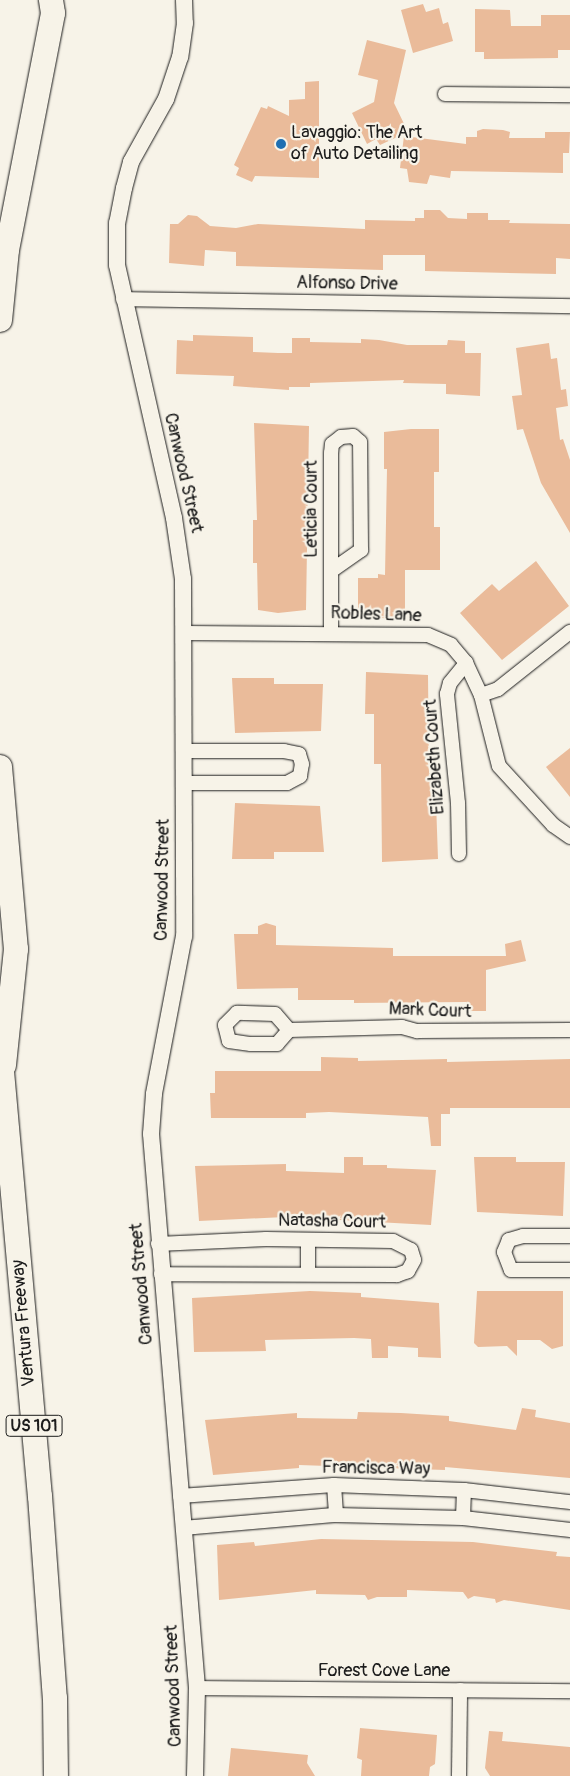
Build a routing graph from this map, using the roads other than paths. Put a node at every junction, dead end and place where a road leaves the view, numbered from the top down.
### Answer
1 (51, 0) edge
2 (184, 0) edge
3 (445, 94) dead end
4 (570, 95) edge
5 (123, 299) junction
6 (570, 306) edge
7 (0, 320) edge
8 (331, 571) junction
9 (331, 632) junction
10 (570, 632) edge
11 (185, 633) junction
12 (466, 663) junction
13 (481, 695) junction
14 (185, 751) junction
15 (0, 767) edge
16 (184, 783) junction
17 (570, 837) edge
18 (459, 854) dead end
19 (289, 1030) dead end
20 (570, 1030) edge
21 (0, 1049) edge
22 (2, 1076) junction
23 (570, 1236) edge
24 (308, 1240) junction
25 (158, 1244) junction
26 (570, 1270) edge
27 (308, 1273) junction
28 (161, 1274) junction
29 (334, 1485) junction
30 (464, 1490) junction
31 (180, 1496) junction
32 (570, 1502) edge
33 (336, 1514) junction
34 (463, 1518) junction
35 (183, 1528) junction
36 (570, 1530) edge
37 (197, 1688) junction
38 (460, 1690) junction
39 (570, 1691) edge
40 (56, 1776) edge
41 (195, 1776) edge
42 (459, 1776) edge

1 - 7 highway
2 - 5 street, Canwood Street
3 - 4 street
5 - 6 street, Alfonso Drive
5 - 11 street, Canwood Street
8 - 8 street, Leticia Court
8 - 9 street, Leticia Court
9 - 11 street, Robles Lane
9 - 12 street, Robles Lane
10 - 13 street
11 - 14 street, Canwood Street
12 - 13 street, Robles Lane
12 - 18 street, Elizabeth Court
13 - 17 street, Robles Lane
14 - 16 street, Canwood Street
14 - 16 street
15 - 22 highway
16 - 25 street, Canwood Street
19 - 20 street, Mark Court
21 - 22 highway, Ventura Freeway / US 101
22 - 40 highway, Ventura Freeway / US 101
23 - 26 street
24 - 25 street, Natasha Court
24 - 27 street
24 - 27 street, Natasha Court
25 - 28 street, Canwood Street
27 - 28 street, Natasha Court
28 - 31 street, Canwood Street
29 - 30 street, Francisca Way
29 - 31 street, Francisca Way
29 - 33 street
30 - 32 street, Francisca Way
30 - 34 street
31 - 35 street, Canwood Street
33 - 34 street
33 - 35 street
34 - 36 street
35 - 37 street, Canwood Street
37 - 38 street, Forest Cove Lane
37 - 41 street, Canwood Street
38 - 39 street, Forest Cove Lane
38 - 42 street

